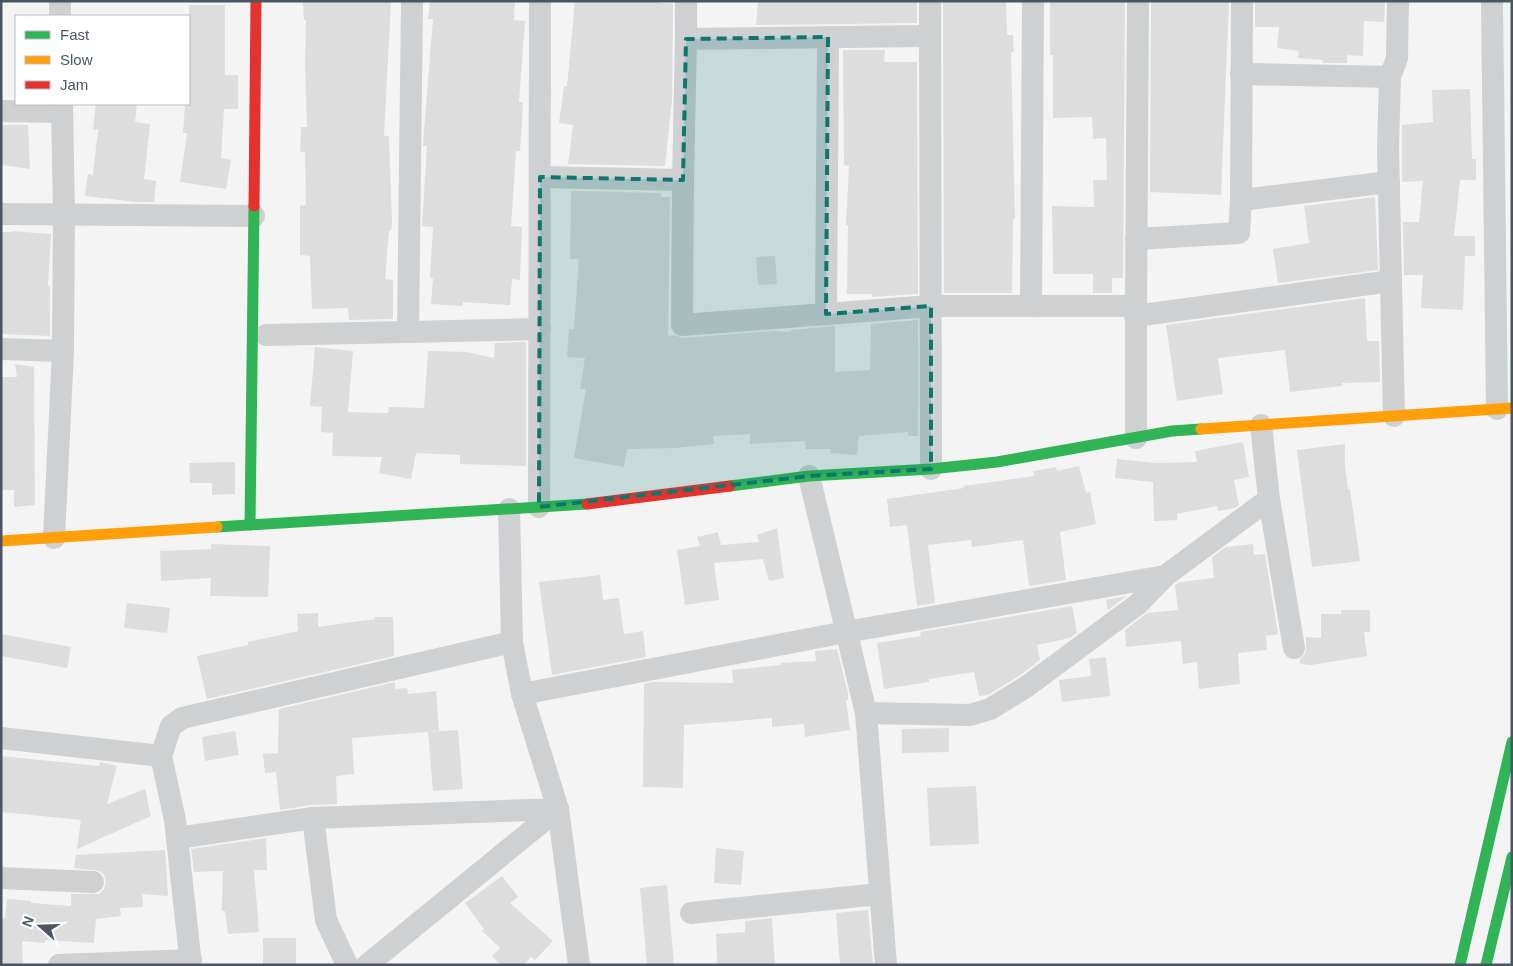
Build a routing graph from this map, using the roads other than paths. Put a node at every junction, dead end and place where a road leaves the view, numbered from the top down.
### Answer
1 (60, 1) edge
2 (256, 1) edge
3 (412, 1) edge
4 (540, 1) edge
5 (686, 1) edge
6 (930, 1) edge
7 (1033, 1) edge
8 (1138, 1) edge
9 (1242, 1) edge
10 (1398, 1) edge
11 (1492, 1) edge
12 (60, 15) edge
13 (930, 36) junction
14 (828, 37) junction
15 (686, 40) junction
16 (1241, 74) junction
17 (1390, 77) junction
18 (62, 108) edge
19 (1, 111) edge
20 (540, 177) junction
21 (683, 180) junction
22 (1389, 182) junction
23 (1241, 200) junction
24 (1, 214) edge
25 (64, 215) junction
26 (254, 216) junction
27 (1136, 239) junction
28 (1391, 282) junction
29 (930, 306) junction
30 (1030, 306) junction
31 (1135, 311) junction
32 (826, 314) junction
33 (540, 329) junction
34 (408, 332) junction
35 (266, 335) dead end
36 (1, 349) edge
37 (63, 351) junction
38 (1504, 409) edge
39 (1394, 416) junction
40 (1261, 425) junction
41 (1136, 438) junction
42 (931, 469) junction
43 (809, 476) junction
44 (1269, 499) junction
45 (540, 507) junction
46 (509, 509) junction
47 (250, 525) junction
48 (54, 538) junction
49 (1, 541) edge
50 (1165, 576) junction
51 (846, 632) junction
52 (512, 642) junction
53 (1294, 648) dead end
54 (522, 694) junction
55 (866, 713) junction
56 (1, 738) edge
57 (1512, 742) edge
58 (162, 756) junction
59 (558, 809) junction
60 (313, 818) junction
61 (177, 838) junction
62 (1512, 857) edge
63 (1, 878) edge
64 (92, 882) dead end
65 (880, 894) junction
66 (691, 913) dead end
67 (191, 962) edge
68 (59, 965) edge
69 (347, 965) edge
70 (367, 965) edge
71 (579, 965) edge
72 (886, 965) edge
73 (1460, 965) edge
74 (1486, 965) edge

1 - 12 street
2 - 26 main road
3 - 34 street
4 - 20 street
5 - 15 street
6 - 13 street
7 - 30 street
8 - 27 street
9 - 16 street
10 - 17 street
11 - 38 street
13 - 14 street
13 - 29 street
14 - 15 street
14 - 32 street
15 - 21 street
16 - 17 street
16 - 23 street
17 - 22 street
18 - 19 street
18 - 25 street
20 - 21 street
20 - 33 street
21 - 32 street
22 - 23 street
22 - 28 street
23 - 27 street
24 - 25 street
25 - 26 street
25 - 37 street
26 - 47 main road
27 - 31 street
28 - 31 street
28 - 39 street
29 - 30 street
29 - 32 street
29 - 42 street
30 - 31 street
31 - 41 street
33 - 34 street
33 - 45 street
34 - 35 street
36 - 37 street
37 - 48 street
38 - 39 main road
39 - 40 main road
40 - 41 main road
40 - 44 street
41 - 42 main road
42 - 43 main road
43 - 45 main road
43 - 51 street
44 - 50 street
44 - 53 street
45 - 46 main road
46 - 47 main road
46 - 52 street
47 - 48 main road
48 - 49 main road
50 - 51 street
50 - 55 street
51 - 54 street
51 - 55 street
52 - 54 street
52 - 58 street
54 - 59 street
55 - 65 street
56 - 58 street
57 - 73 main road
58 - 61 street
59 - 60 street
59 - 70 street
59 - 71 street
60 - 61 street
60 - 69 street
61 - 67 street
62 - 74 main road
63 - 64 street
65 - 66 street
65 - 72 street
67 - 68 street

